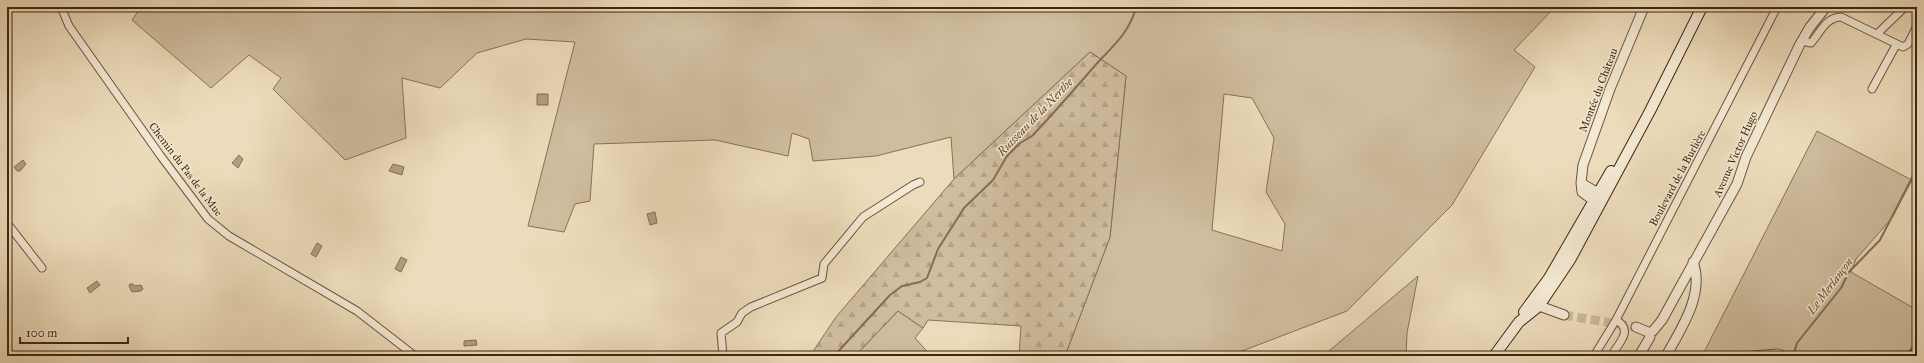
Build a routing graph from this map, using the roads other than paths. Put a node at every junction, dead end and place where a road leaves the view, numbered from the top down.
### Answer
1 (61, 7) edge
2 (1644, 7) edge
3 (1702, 7) edge
4 (1777, 7) edge
5 (1826, 7) edge
6 (1905, 7) edge
7 (1917, 26) edge
8 (1877, 34) junction
9 (1802, 41) junction
10 (1896, 45) junction
11 (1872, 89) dead end
12 (920, 182) dead end
13 (1598, 197) junction
14 (7, 223) edge
15 (1693, 262) junction
16 (42, 268) dead end
17 (1536, 304) junction
18 (1564, 315) tunnel mouth
19 (1616, 320) junction
20 (1636, 327) tunnel mouth
21 (1650, 333) junction
22 (1917, 351) edge
23 (7, 352) edge
24 (14, 356) edge
25 (415, 356) edge
26 (723, 356) edge
27 (1489, 356) edge
28 (1494, 356) edge
29 (1594, 356) edge
30 (1611, 356) edge
31 (1639, 356) edge
32 (1666, 356) edge
33 (1753, 356) edge
34 (1783, 356) edge
35 (1913, 356) edge

1 - 25 street, Chemin du Pas de la Mue
2 - 13 street, Montée du Château
3 - 13 main road
4 - 19 street, Boulevard de la Burlière
5 - 9 street, Avenue Victor Hugo
6 - 8 street
7 - 10 street
8 - 9 street
8 - 10 street
9 - 15 street, Avenue Victor Hugo
10 - 11 street
12 - 26 street
13 - 17 main road
13 - 17 main road
14 - 16 street
15 - 21 street, Avenue Victor Hugo
15 - 32 street
17 - 18 street
17 - 27 main road
17 - 28 main road
19 - 29 street, Boulevard de la Burlière
19 - 30 street
20 - 21 street
21 - 31 street, Avenue Victor Hugo
22 - 35 main road
23 - 24 street
33 - 34 street

